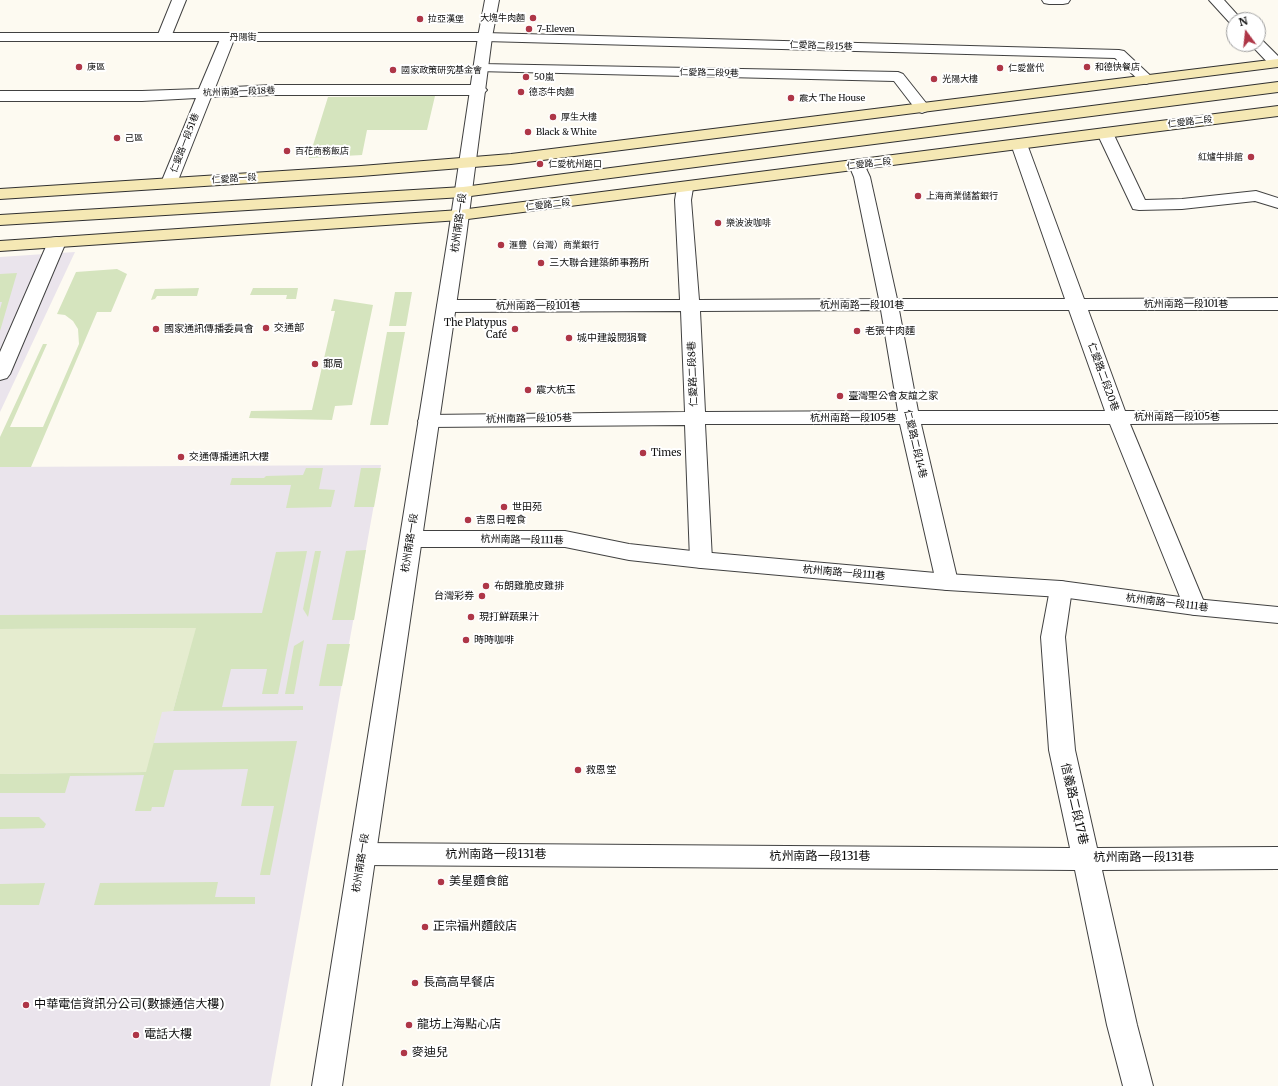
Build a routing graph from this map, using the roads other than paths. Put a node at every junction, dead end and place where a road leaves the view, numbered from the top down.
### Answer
1 (179, 0) edge
2 (492, 0) edge
3 (1049, 0) edge
4 (1063, 0) edge
5 (1216, 0) edge
6 (1227, 12) edge
7 (0, 37) edge
8 (164, 37) junction
9 (228, 37) junction
10 (485, 37) junction
11 (1266, 52) edge
12 (1277, 63) edge
13 (482, 68) junction
14 (1146, 79) junction
15 (1278, 87) edge
16 (479, 90) junction
17 (204, 93) junction
18 (0, 96) edge
19 (922, 108) junction
20 (1278, 111) edge
21 (1105, 133) junction
22 (1019, 144) junction
23 (467, 163) junction
24 (857, 165) junction
25 (169, 183) junction
26 (685, 188) junction
27 (463, 192) junction
28 (0, 194) edge
29 (1278, 203) edge
30 (460, 215) junction
31 (0, 220) edge
32 (57, 242) junction
33 (0, 246) edge
34 (1077, 304) junction
35 (1278, 304) edge
36 (690, 305) junction
37 (889, 305) junction
38 (446, 306) junction
39 (0, 374) edge
40 (1117, 417) junction
41 (1278, 417) edge
42 (695, 418) junction
43 (909, 418) junction
44 (428, 421) junction
45 (410, 539) junction
46 (700, 560) junction
47 (947, 582) junction
48 (1061, 589) junction
49 (1195, 607) junction
50 (1278, 615) edge
51 (363, 854) junction
52 (1086, 858) junction
53 (1278, 858) edge
54 (327, 1086) edge
55 (1138, 1086) edge

1 - 8 street
2 - 10 street, 杭州南路一段
3 - 4 street
5 - 6 street
7 - 8 street, 丹陽街
8 - 9 street, 丹陽街
9 - 10 street, 丹陽街
9 - 17 street, 仁愛路一段51巷
10 - 13 street, 杭州南路一段
10 - 14 street, 仁愛路二段15巷
11 - 12 street
12 - 14 main road
13 - 16 street, 杭州南路一段
13 - 19 street, 仁愛路二段9巷
14 - 19 main road
15 - 27 main road
16 - 17 street, 杭州南路一段18巷
16 - 23 street, 杭州南路一段
17 - 18 street, 杭州南路一段18巷
17 - 25 street, 仁愛路一段51巷
19 - 23 main road
20 - 21 main road, 仁愛路二段
21 - 22 main road, 仁愛路二段
21 - 29 street
22 - 24 main road, 仁愛路二段
22 - 34 street, 仁愛路二段20巷
23 - 25 main road, 仁愛路一段
23 - 27 street, 杭州南路一段
24 - 26 main road, 仁愛路二段
24 - 37 street, 仁愛路二段14巷
25 - 28 main road, 仁愛路一段
26 - 30 main road, 仁愛路二段
26 - 36 street, 仁愛路二段8巷
27 - 30 street, 杭州南路一段
27 - 31 main road
30 - 32 main road
30 - 38 street, 杭州南路一段
32 - 33 main road
32 - 39 street
34 - 35 street, 杭州南路一段101巷
34 - 37 street, 杭州南路一段101巷
34 - 40 street, 仁愛路二段20巷
36 - 37 street, 杭州南路一段101巷
36 - 38 street, 杭州南路一段101巷
36 - 42 street, 仁愛路二段8巷
37 - 43 street, 仁愛路二段14巷
38 - 44 street, 杭州南路一段
40 - 41 street, 杭州南路一段105巷
40 - 43 street, 杭州南路一段105巷
40 - 49 street, 仁愛路二段20巷
42 - 43 street, 杭州南路一段105巷
42 - 44 street, 杭州南路一段105巷
42 - 46 street, 仁愛路二段8巷
43 - 47 street, 仁愛路二段14巷
44 - 45 street, 杭州南路一段
45 - 46 street, 杭州南路一段111巷
45 - 51 street, 杭州南路一段
46 - 47 street, 杭州南路一段111巷
47 - 48 street, 杭州南路一段111巷
48 - 49 street, 杭州南路一段111巷
48 - 52 street, 信義路二段17巷
49 - 50 street, 杭州南路一段111巷
51 - 52 street, 杭州南路一段131巷
51 - 54 street, 杭州南路一段
52 - 53 street, 杭州南路一段131巷
52 - 55 street, 信義路二段17巷

